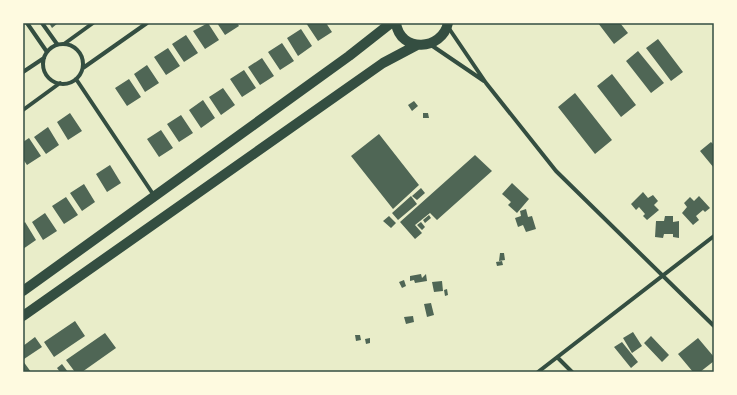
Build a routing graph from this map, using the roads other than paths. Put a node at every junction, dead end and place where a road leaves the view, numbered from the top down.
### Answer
1 (27, 23) edge
2 (42, 23) edge
3 (93, 23) edge
4 (147, 23) edge
5 (391, 23) edge
6 (396, 23) edge
7 (447, 25) edge
8 (58, 44) junction
9 (64, 44) junction
10 (430, 44) junction
11 (417, 45) junction
12 (47, 52) junction
13 (44, 58) junction
14 (83, 68) junction
15 (23, 72) edge
16 (76, 79) junction
17 (60, 83) junction
18 (486, 83) junction
19 (23, 110) edge
20 (155, 197) junction
21 (714, 236) edge
22 (662, 276) junction
23 (23, 291) edge
24 (23, 316) edge
25 (714, 326) edge
26 (558, 358) junction
27 (538, 372) edge
28 (572, 372) edge

1 - 12 street
2 - 8 street
3 - 9 street
4 - 14 street
5 - 20 main road
6 - 11 main road
7 - 10 main road
7 - 18 street
8 - 9 street
8 - 12 street
9 - 14 street
10 - 11 main road
10 - 18 street
11 - 24 main road
12 - 13 street
13 - 15 street
13 - 17 street
14 - 16 street
16 - 17 street
16 - 20 street
17 - 19 street
18 - 22 street
20 - 23 main road
21 - 22 street
22 - 25 street
22 - 26 street
26 - 27 street
26 - 28 street

